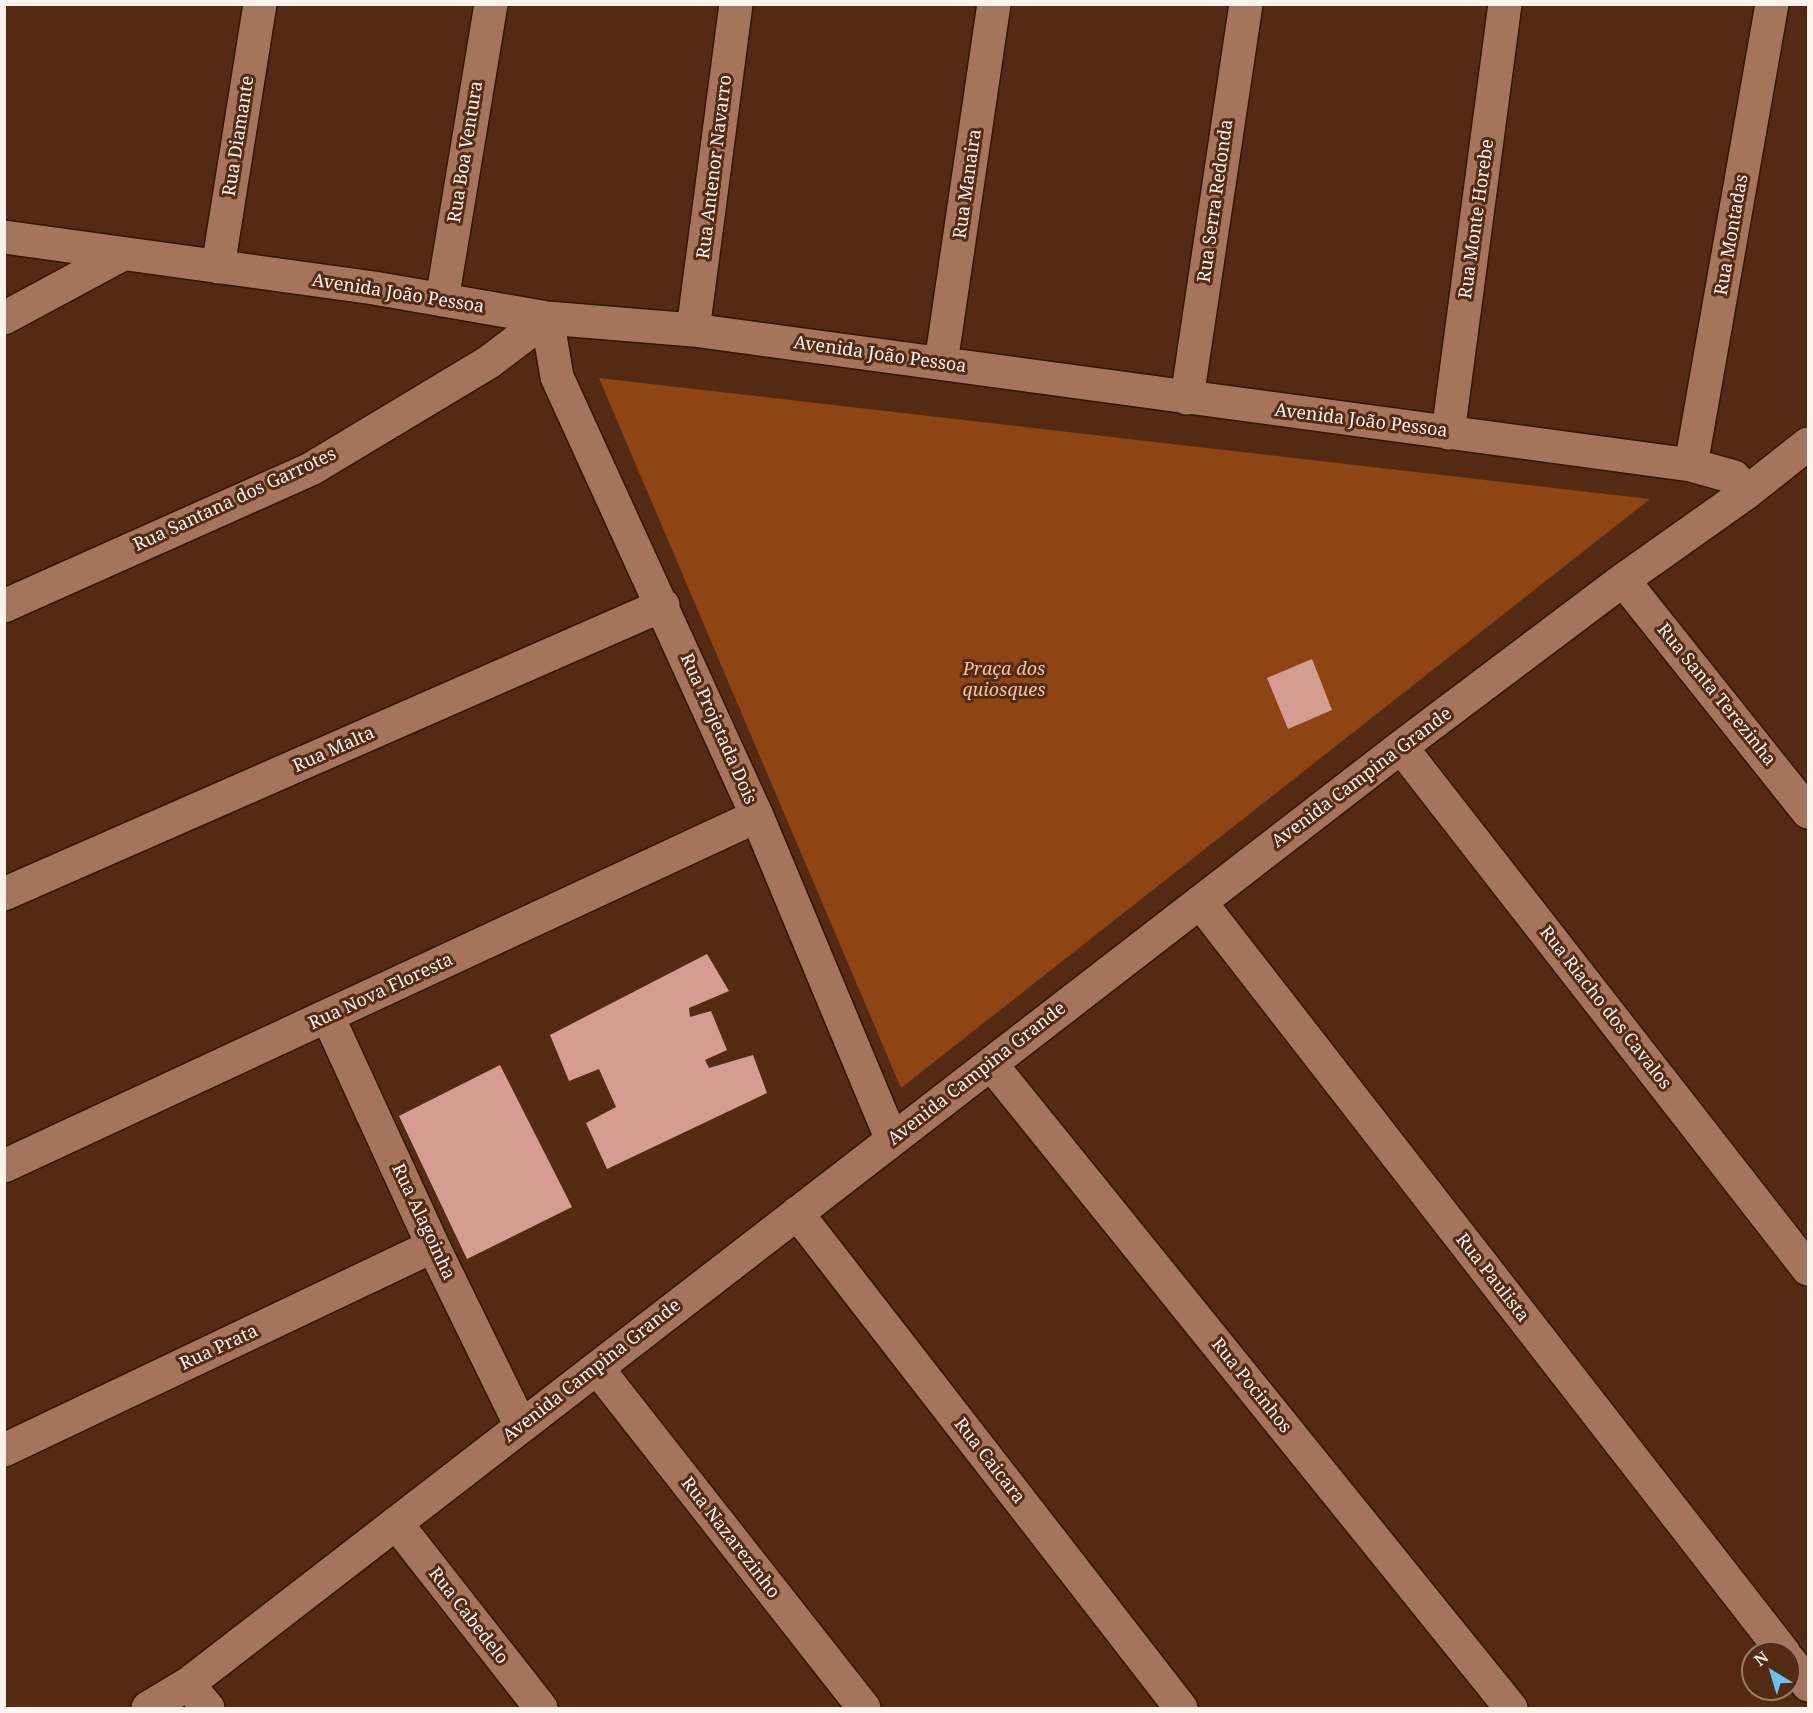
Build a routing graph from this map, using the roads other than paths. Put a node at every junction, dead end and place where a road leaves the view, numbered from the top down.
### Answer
1 (260, 4) edge
2 (491, 4) edge
3 (736, 4) edge
4 (994, 4) edge
5 (1246, 4) edge
6 (1505, 4) edge
7 (1772, 4) edge
8 (4, 237) edge
9 (123, 254) junction
10 (218, 267) junction
11 (442, 300) junction
12 (4, 318) edge
13 (547, 318) junction
14 (693, 330) junction
15 (941, 363) junction
16 (1187, 398) junction
17 (1448, 433) junction
18 (1809, 444) edge
19 (1691, 465) junction
20 (1746, 493) junction
21 (1623, 580) junction
22 (663, 605) junction
23 (4, 606) edge
24 (1401, 747) junction
25 (1804, 797) edge
26 (757, 816) junction
27 (4, 894) edge
28 (1200, 902) junction
29 (328, 1017) junction
30 (991, 1064) junction
31 (892, 1140) junction
32 (4, 1166) edge
33 (797, 1213) junction
34 (432, 1246) junction
35 (1809, 1269) edge
36 (597, 1368) junction
37 (521, 1426) junction
38 (4, 1450) edge
39 (396, 1523) junction
40 (1775, 1641) edge
41 (198, 1696) edge
42 (148, 1708) edge
43 (541, 1708) edge
44 (864, 1708) edge
45 (1181, 1708) edge
46 (1511, 1708) edge

1 - 10 street, Rua Diamante
2 - 11 street, Rua Boa Ventura
3 - 14 street, Rua Antenor Navarro
4 - 15 street, Rua Manaira
5 - 16 street, Rua Serra Redonda
6 - 17 street, Rua Monte Horebe
7 - 19 street, Rua Montadas
8 - 9 street, Avenida João Pessoa
9 - 10 street, Avenida João Pessoa
9 - 12 street
10 - 11 street, Avenida João Pessoa
11 - 13 street, Avenida João Pessoa
13 - 14 street, Avenida João Pessoa
13 - 22 street, Rua Projetada Dois
13 - 23 street, Rua Santana dos Garrotes
14 - 15 street, Avenida João Pessoa
15 - 16 street, Avenida João Pessoa
16 - 17 street, Avenida João Pessoa
17 - 19 street, Avenida João Pessoa
18 - 20 street, Avenida Campina Grande
19 - 20 street, Avenida João Pessoa
20 - 21 street, Avenida Campina Grande
21 - 24 street, Avenida Campina Grande
21 - 25 street, Rua Santa Terezinha
22 - 26 street, Rua Projetada Dois
22 - 27 street, Rua Malta
24 - 28 street, Avenida Campina Grande
24 - 35 street, Rua Riacho dos Cavalos
26 - 29 street, Rua Nova Floresta
26 - 31 street, Rua Projetada Dois
28 - 30 street, Avenida Campina Grande
28 - 40 street, Rua Paulista
29 - 32 street, Rua Nova Floresta
29 - 34 street, Rua Alagoinha
30 - 31 street, Avenida Campina Grande
30 - 46 street, Rua Pocinhos
31 - 33 street, Avenida Campina Grande
33 - 36 street, Avenida Campina Grande
33 - 45 street, Rua Caicara
34 - 37 street, Rua Alagoinha
34 - 38 street, Rua Prata
36 - 37 street, Avenida Campina Grande
36 - 44 street, Rua Nazarezinho
37 - 39 street, Avenida Campina Grande
39 - 41 street, Avenida Campina Grande
39 - 43 street, Rua Cabedelo
41 - 42 street, Avenida Campina Grande

